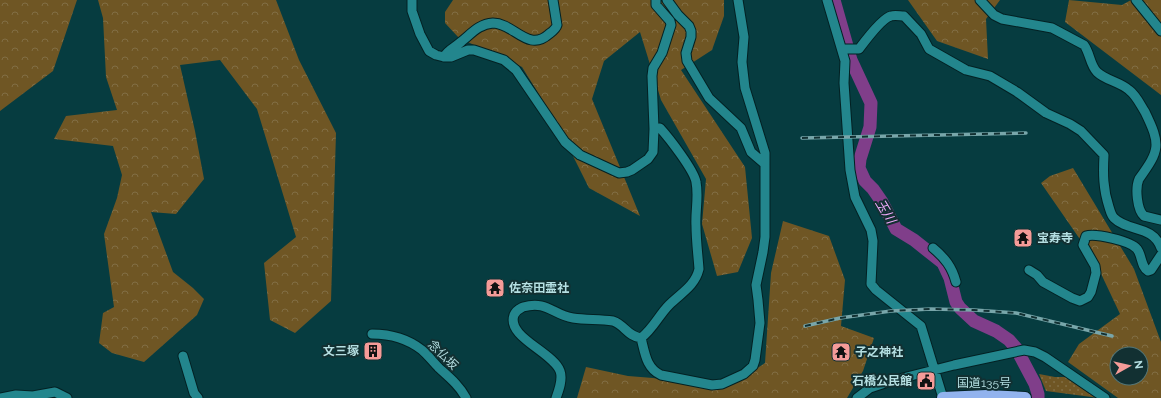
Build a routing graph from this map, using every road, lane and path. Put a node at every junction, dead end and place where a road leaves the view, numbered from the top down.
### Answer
1 (412, 0) edge
2 (552, 0) edge
3 (656, 0) edge
4 (667, 0) edge
5 (738, 0) edge
6 (827, 0) edge
7 (980, 0) edge
8 (1136, 0) edge
9 (1161, 30) edge
10 (842, 50) junction
11 (444, 57) junction
12 (654, 129) junction
13 (765, 164) junction
14 (1161, 220) edge
15 (933, 248) dead end
16 (1161, 255) edge
17 (1029, 270) dead end
18 (956, 282) dead end
19 (372, 334) dead end
20 (641, 338) junction
21 (183, 356) dead end
22 (934, 370) junction
23 (1, 398) edge
24 (67, 398) edge
25 (198, 398) edge
26 (466, 398) edge
27 (556, 398) edge
28 (857, 398) edge
29 (943, 398) edge
30 (951, 398) edge
31 (1025, 398) edge
32 (1105, 398) edge

1 - 11 street
2 - 11 street
3 - 12 street
4 - 13 street
5 - 13 street
6 - 10 street
7 - 14 street
8 - 9 street
10 - 16 street
10 - 22 street
11 - 12 street
12 - 20 street
13 - 20 street
15 - 18 street
16 - 17 street
19 - 26 street, 念仏坂
20 - 27 street
21 - 25 street
22 - 28 street
22 - 29 street
22 - 32 street
23 - 24 street
29 - 30 highway, 国道135号
30 - 31 highway, 国道135号

